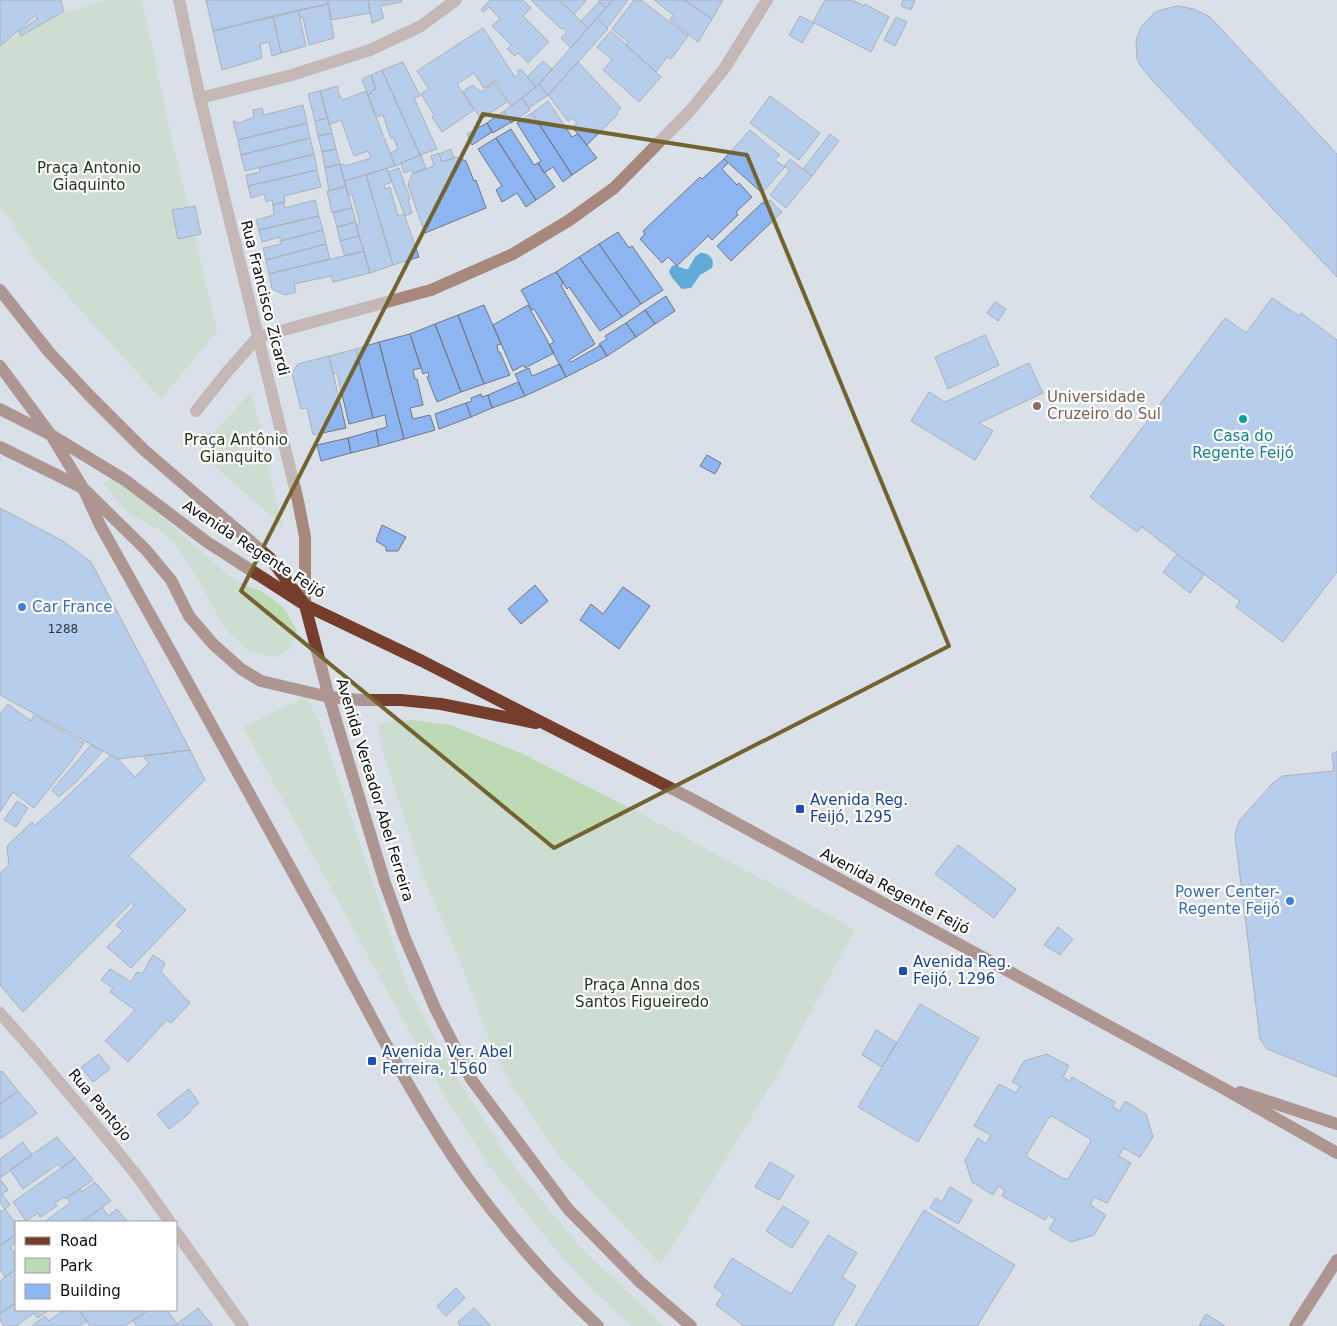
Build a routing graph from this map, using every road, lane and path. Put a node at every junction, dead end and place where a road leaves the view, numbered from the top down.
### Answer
1 (179, 0) edge
2 (456, 0) edge
3 (768, 0) edge
4 (438, 6) edge
5 (200, 98) junction
6 (0, 290) edge
7 (258, 337) junction
8 (0, 366) edge
9 (0, 409) edge
10 (196, 411) dead end
11 (51, 435) junction
12 (0, 447) edge
13 (83, 488) junction
14 (304, 604) junction
15 (329, 696) junction
16 (553, 727) junction
17 (0, 1013) edge
18 (1221, 1086) junction
19 (1337, 1124) edge
20 (1337, 1153) edge
21 (169, 1221) edge
22 (178, 1235) edge
23 (1337, 1260) edge
24 (243, 1326) edge
25 (598, 1326) edge
26 (691, 1326) edge
27 (1295, 1326) edge

1 - 5 street, Rua Francisco Zicardi
2 - 4 street
3 - 7 street
4 - 5 street
5 - 7 street, Rua Francisco Zicardi
6 - 14 main road, Avenida Vereador Abel Ferreira
7 - 10 street
7 - 14 street, Rua Francisco Zicardi
8 - 11 main road
9 - 11 main road, Avenida Regente Feijó
11 - 13 main road
11 - 14 main road, Avenida Regente Feijó
12 - 13 main road, Avenida Regente Feijó
13 - 15 main road, Avenida Regente Feijó
13 - 25 main road
14 - 15 main road, Avenida Vereador Abel Ferreira
14 - 16 main road, Avenida Regente Feijó
15 - 16 main road, Avenida Regente Feijó
15 - 26 main road, Avenida Vereador Abel Ferreira
16 - 18 main road, Avenida Regente Feijó
17 - 21 street, Rua Pantojo
18 - 19 main road, Avenida Regente Feijó
18 - 20 main road, Avenida Regente Feijó
22 - 24 street
23 - 27 main road

